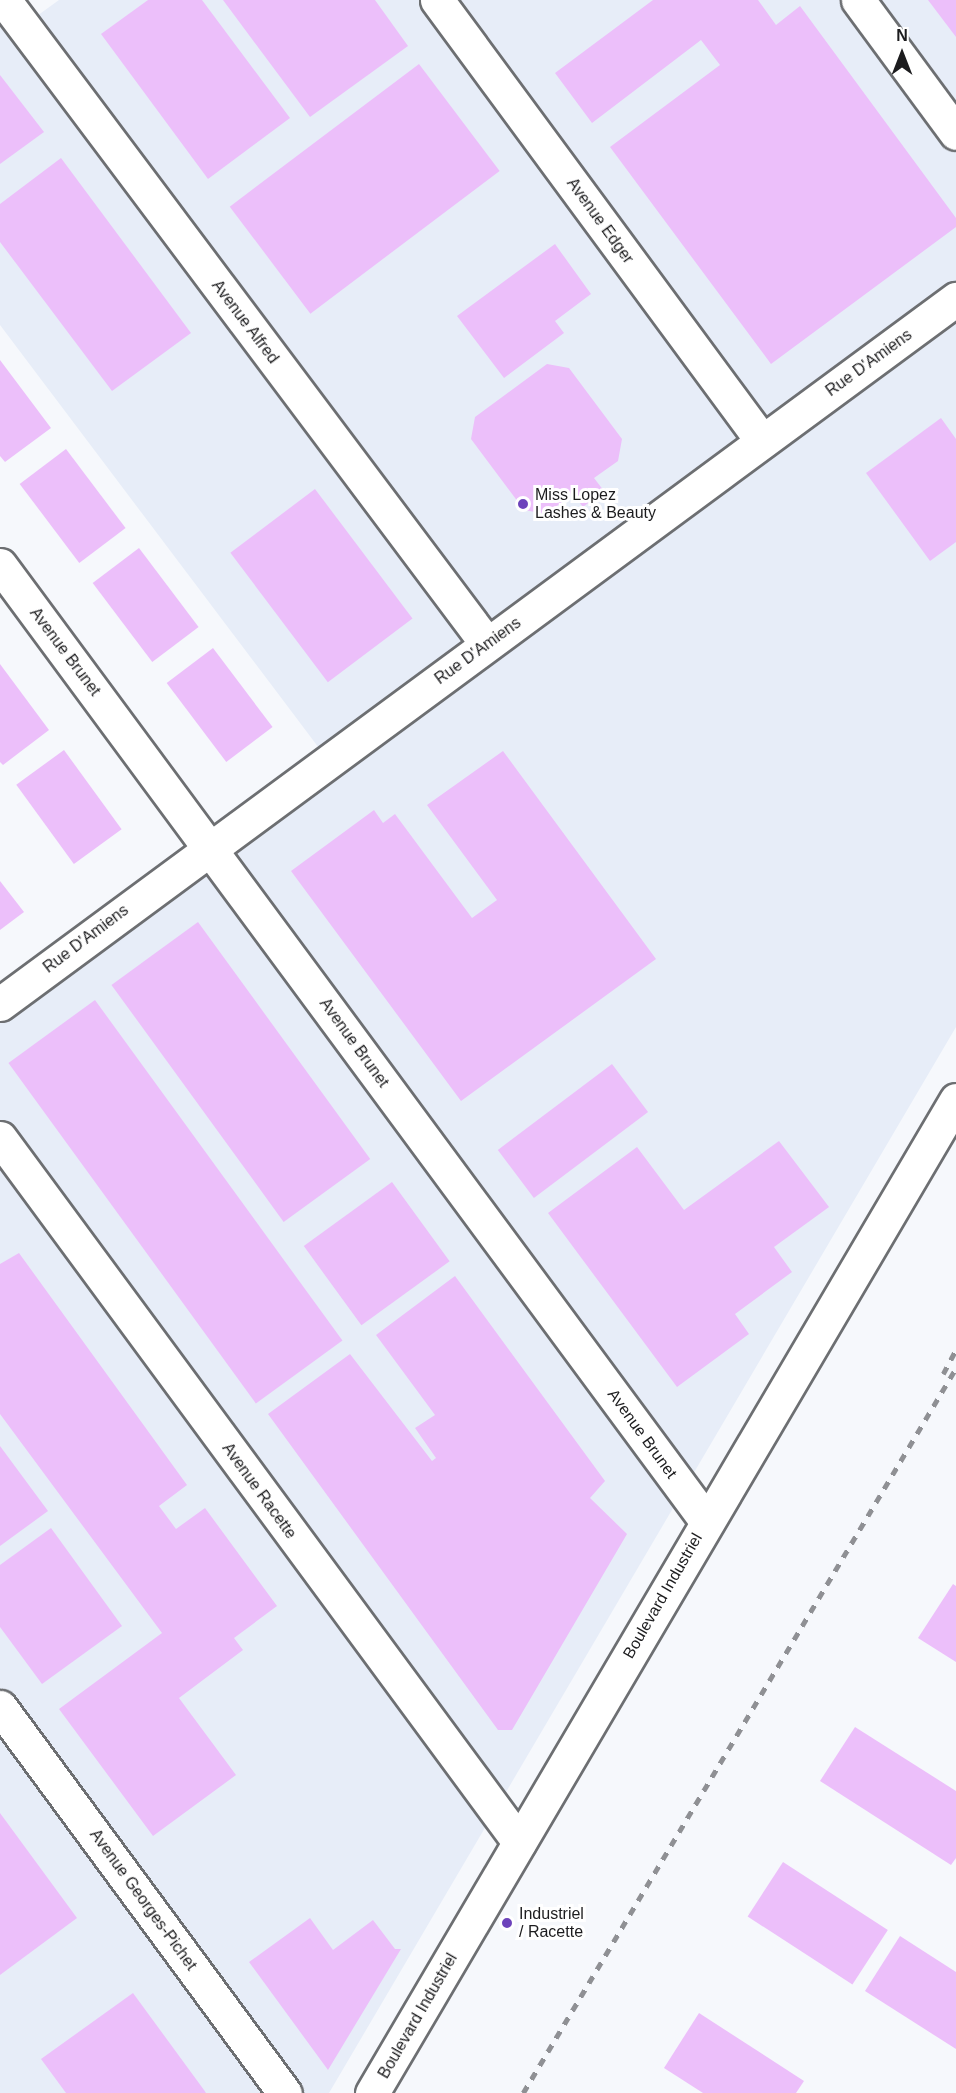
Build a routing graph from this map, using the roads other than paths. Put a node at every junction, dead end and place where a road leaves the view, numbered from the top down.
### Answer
1 (3, 0) edge
2 (437, 0) edge
3 (858, 0) edge
4 (956, 133) edge
5 (956, 299) edge
6 (762, 441) junction
7 (0, 565) edge
8 (487, 644) junction
9 (209, 846) junction
10 (0, 1004) edge
11 (956, 1100) edge
12 (0, 1138) edge
13 (707, 1522) junction
14 (0, 1707) edge
15 (519, 1842) junction
16 (285, 2093) edge
17 (372, 2093) edge

1 - 8 street, Avenue Alfred
2 - 6 street, Avenue Edger
3 - 4 street
5 - 6 street, Rue D'Amiens
6 - 8 street, Rue D'Amiens
7 - 9 street, Avenue Brunet
8 - 9 street, Rue D'Amiens
9 - 10 street, Rue D'Amiens
9 - 13 street, Avenue Brunet
11 - 13 street, Boulevard Industriel
12 - 15 street, Avenue Racette
13 - 15 street, Boulevard Industriel
14 - 16 street, Avenue Georges-Pichet
15 - 17 street, Boulevard Industriel

